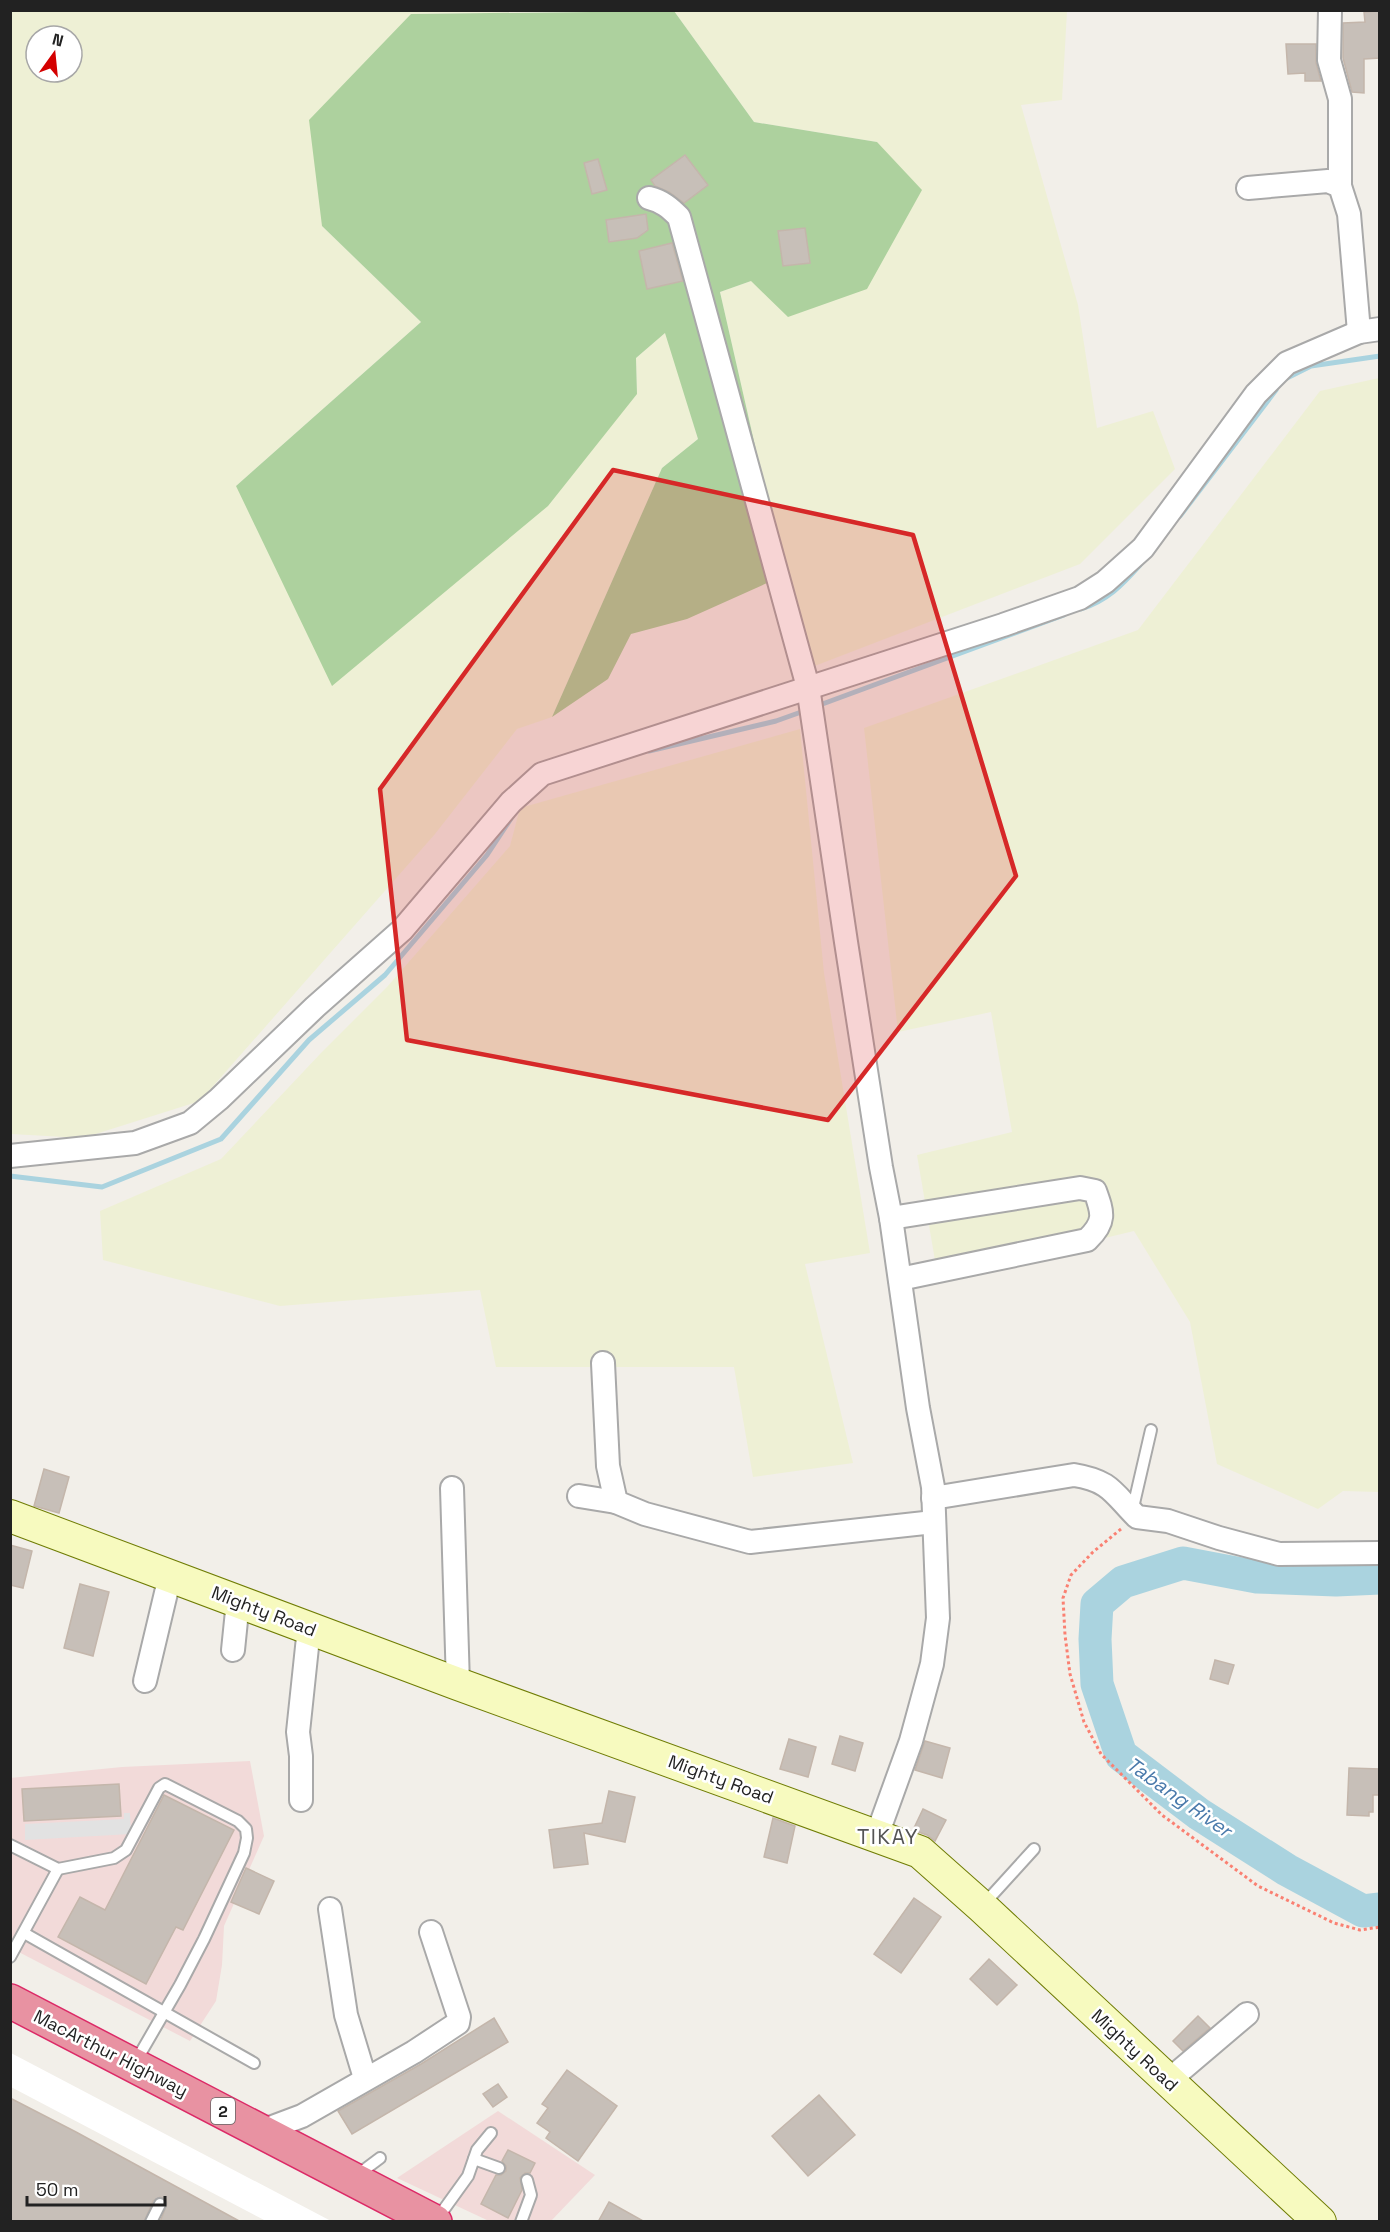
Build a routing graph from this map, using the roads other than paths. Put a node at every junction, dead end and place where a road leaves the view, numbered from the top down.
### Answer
1 (1329, 10) edge
2 (1340, 186) junction
3 (1248, 188) dead end
4 (649, 198) dead end
5 (1369, 330) edge
6 (808, 687) junction
7 (10, 1156) edge
8 (891, 1218) junction
9 (900, 1279) junction
10 (603, 1363) dead end
11 (1151, 1430) dead end
12 (452, 1488) dead end
13 (579, 1496) dead end
14 (933, 1498) junction
15 (616, 1502) junction
16 (1135, 1515) junction
17 (10, 1516) edge
18 (934, 1522) junction
19 (1380, 1553) edge
20 (170, 1576) junction
21 (238, 1602) junction
22 (309, 1628) junction
23 (233, 1650) dead end
24 (145, 1681) dead end
25 (458, 1684) junction
26 (301, 1800) dead end
27 (877, 1835) junction
28 (10, 1845) edge
29 (1034, 1849) dead end
30 (58, 1869) junction
31 (982, 1907) junction
32 (330, 1909) dead end
33 (430, 1932) dead end
34 (24, 1933) junction
35 (10, 1957) edge
36 (10, 2001) edge
37 (164, 2013) junction
38 (1247, 2014) dead end
39 (254, 2063) dead end
40 (134, 2065) junction
41 (365, 2078) junction
42 (1168, 2081) junction
43 (262, 2131) junction
44 (491, 2133) dead end
45 (381, 2158) dead end
46 (474, 2159) junction
47 (499, 2168) dead end
48 (352, 2178) junction
49 (527, 2180) dead end
50 (160, 2205) dead end
51 (151, 2222) edge
52 (435, 2222) edge
53 (521, 2222) edge
54 (1320, 2222) edge

1 - 2 street
2 - 3 street
2 - 5 street
4 - 6 street
5 - 6 street
6 - 7 street
6 - 8 street
8 - 9 street
8 - 9 street
9 - 14 street
10 - 15 street
11 - 16 lane
12 - 25 street
13 - 15 street
14 - 16 street
14 - 18 street
15 - 18 street
16 - 19 street
17 - 20 street, Mighty Road
18 - 27 street
20 - 21 street, Mighty Road
20 - 24 street
21 - 22 street, Mighty Road
21 - 23 street
22 - 25 street, Mighty Road
22 - 26 street
25 - 27 street, Mighty Road
27 - 31 street, Mighty Road
28 - 30 lane
29 - 31 lane
30 - 34 lane
30 - 37 lane
31 - 42 street, Mighty Road
32 - 41 street
33 - 41 street
34 - 35 lane
34 - 37 lane
36 - 40 highway, MacArthur Highway / 2
37 - 39 lane
37 - 40 lane
38 - 42 street
40 - 43 highway, MacArthur Highway / 2
41 - 43 street
42 - 54 street, Mighty Road
43 - 48 highway, MacArthur Highway / 2
44 - 46 lane
45 - 48 lane
46 - 47 lane
46 - 52 lane
48 - 52 highway, MacArthur Highway / 2
49 - 53 lane
50 - 51 lane

